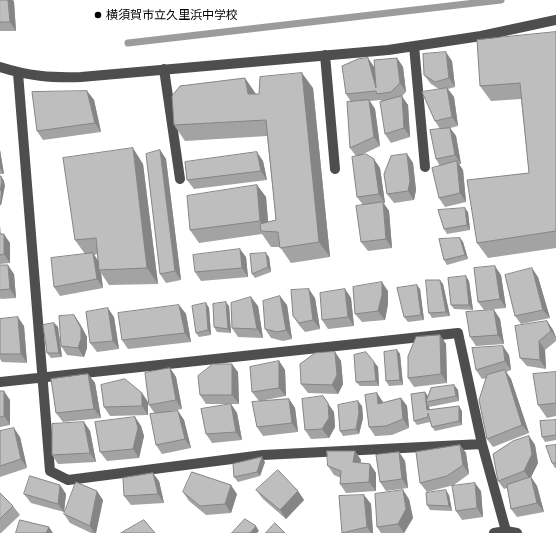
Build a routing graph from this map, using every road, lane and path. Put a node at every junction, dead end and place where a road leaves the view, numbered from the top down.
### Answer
1 (556, 20) edge
2 (414, 46) junction
3 (325, 55) junction
4 (0, 67) edge
5 (164, 69) junction
6 (18, 73) junction
7 (425, 166) dead end
8 (335, 169) dead end
9 (180, 180) dead end
10 (42, 377) junction
11 (0, 382) edge
12 (482, 444) junction
13 (506, 531) junction
14 (494, 533) edge
15 (517, 533) edge

1 - 2 street
2 - 3 street
2 - 7 street
3 - 5 street
3 - 8 street
4 - 6 street
5 - 6 street
5 - 9 street
6 - 10 street
10 - 11 street
10 - 12 street
10 - 12 street
12 - 13 street
13 - 14 street
13 - 15 street

